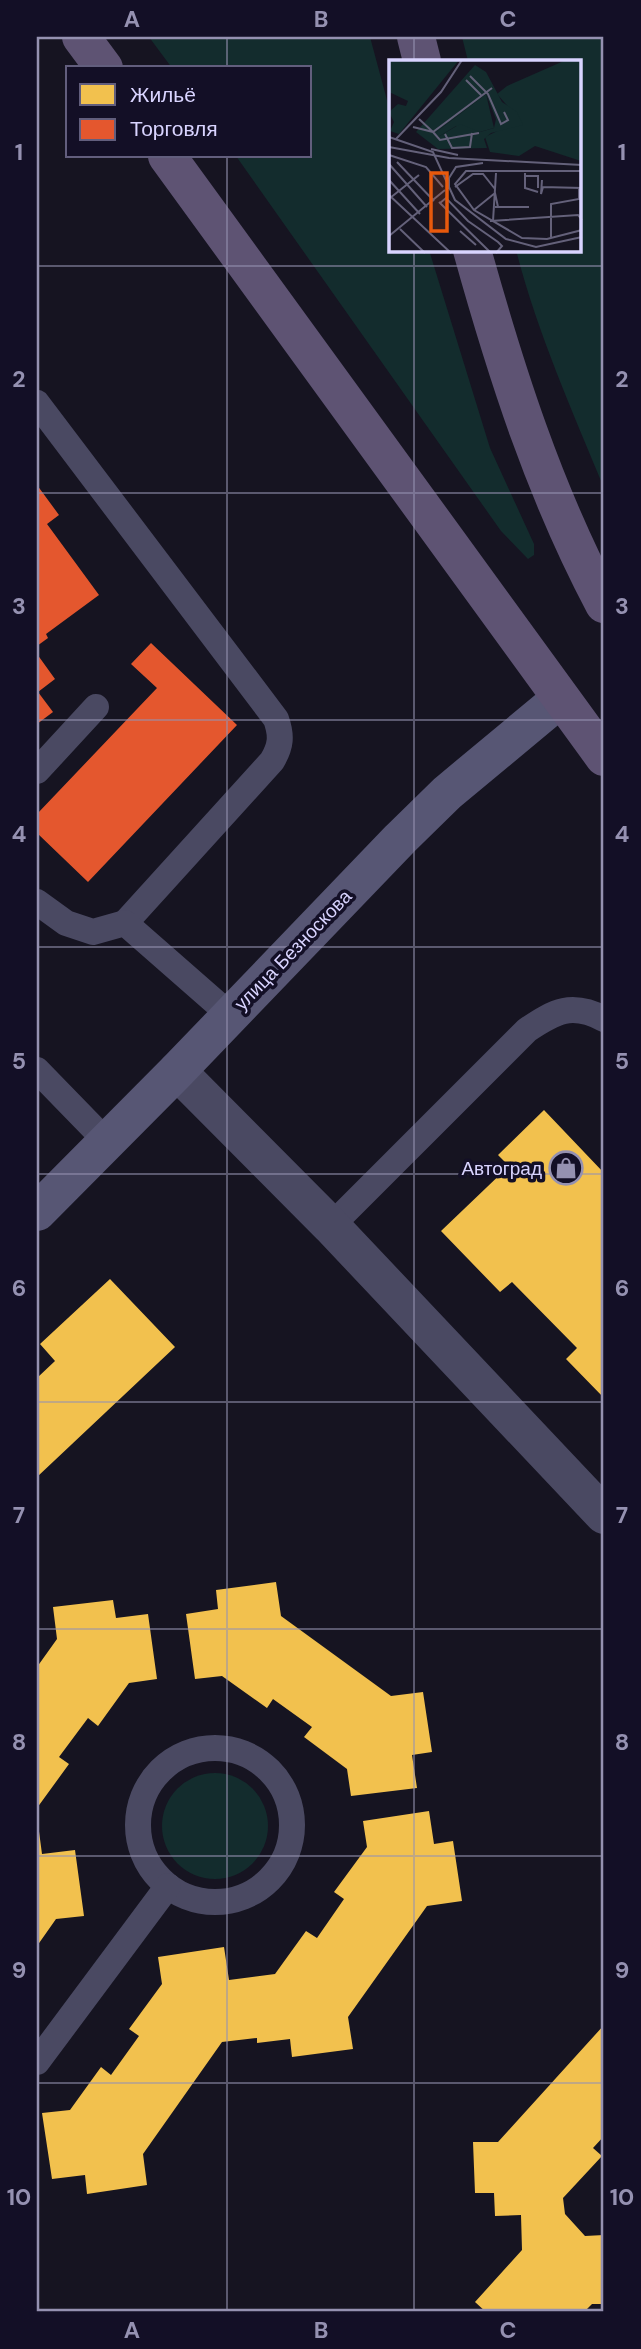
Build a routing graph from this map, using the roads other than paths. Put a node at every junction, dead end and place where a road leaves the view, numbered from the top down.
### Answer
1 (81, 37) edge
2 (416, 37) edge
3 (422, 60) edge
4 (102, 66) edge
5 (168, 158) edge
6 (473, 252) edge
7 (37, 403) edge
8 (604, 604) edge
9 (560, 699) junction
10 (96, 707) dead end
11 (604, 757) edge
12 (37, 771) edge
13 (37, 902) edge
14 (125, 923) junction
15 (230, 1015) junction
16 (604, 1019) edge
17 (37, 1070) edge
18 (177, 1071) junction
19 (107, 1142) junction
20 (37, 1212) edge
21 (331, 1226) junction
22 (604, 1515) edge
23 (168, 1886) junction
24 (37, 2062) edge

1 - 4 main road
2 - 3 main road
5 - 9 main road
6 - 8 main road
7 - 14 lane
9 - 11 main road
9 - 15 main road, улица Безноскова
10 - 12 lane
13 - 14 lane
14 - 15 lane
15 - 18 main road, улица Безноскова
16 - 21 lane
17 - 19 lane
18 - 19 main road, улица Безноскова
18 - 21 street
19 - 20 main road, улица Безноскова
21 - 22 street
23 - 23 lane
23 - 24 lane

